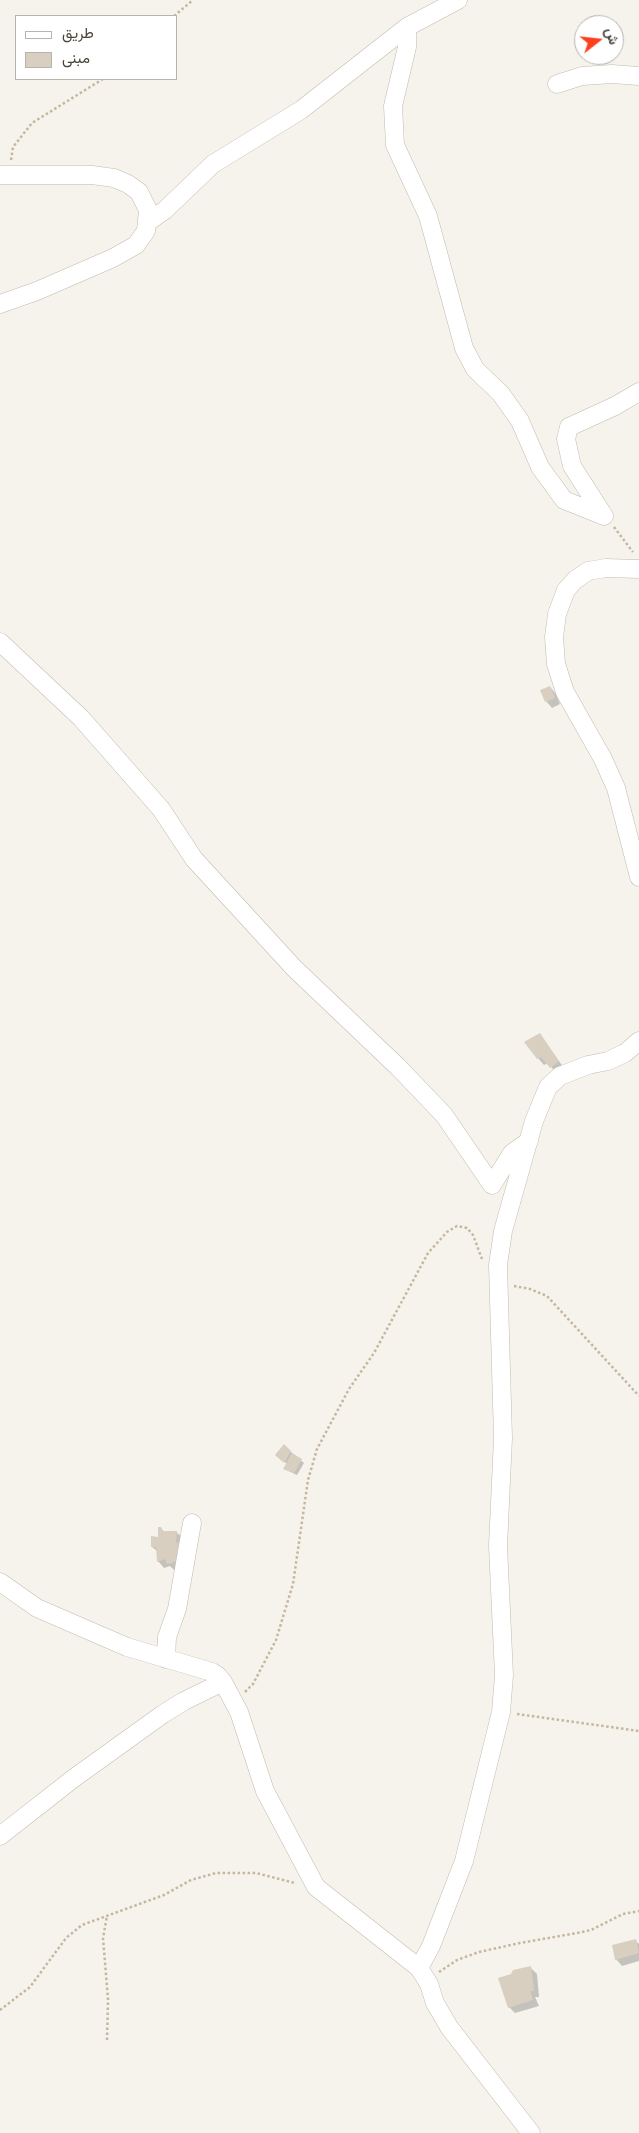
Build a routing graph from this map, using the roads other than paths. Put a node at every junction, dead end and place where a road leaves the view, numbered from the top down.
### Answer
1 (458, 0) edge
2 (407, 27) junction
3 (639, 76) edge
4 (557, 84) dead end
5 (4, 174) edge
6 (148, 222) junction
7 (0, 304) edge
8 (639, 392) edge
9 (637, 562) edge
10 (0, 642) edge
11 (639, 876) edge
12 (639, 1041) edge
13 (529, 1141) junction
14 (192, 1523) dead end
15 (0, 1582) edge
16 (166, 1659) junction
17 (223, 1682) junction
18 (0, 1836) edge
19 (419, 1968) junction
20 (531, 2133) edge

1 - 2 street
2 - 6 street
2 - 8 street
3 - 4 street
5 - 6 street
6 - 7 street
9 - 11 street
10 - 13 street
12 - 13 street
13 - 19 street
14 - 16 street
15 - 16 street
16 - 17 street
17 - 18 street
17 - 19 street
19 - 20 street

